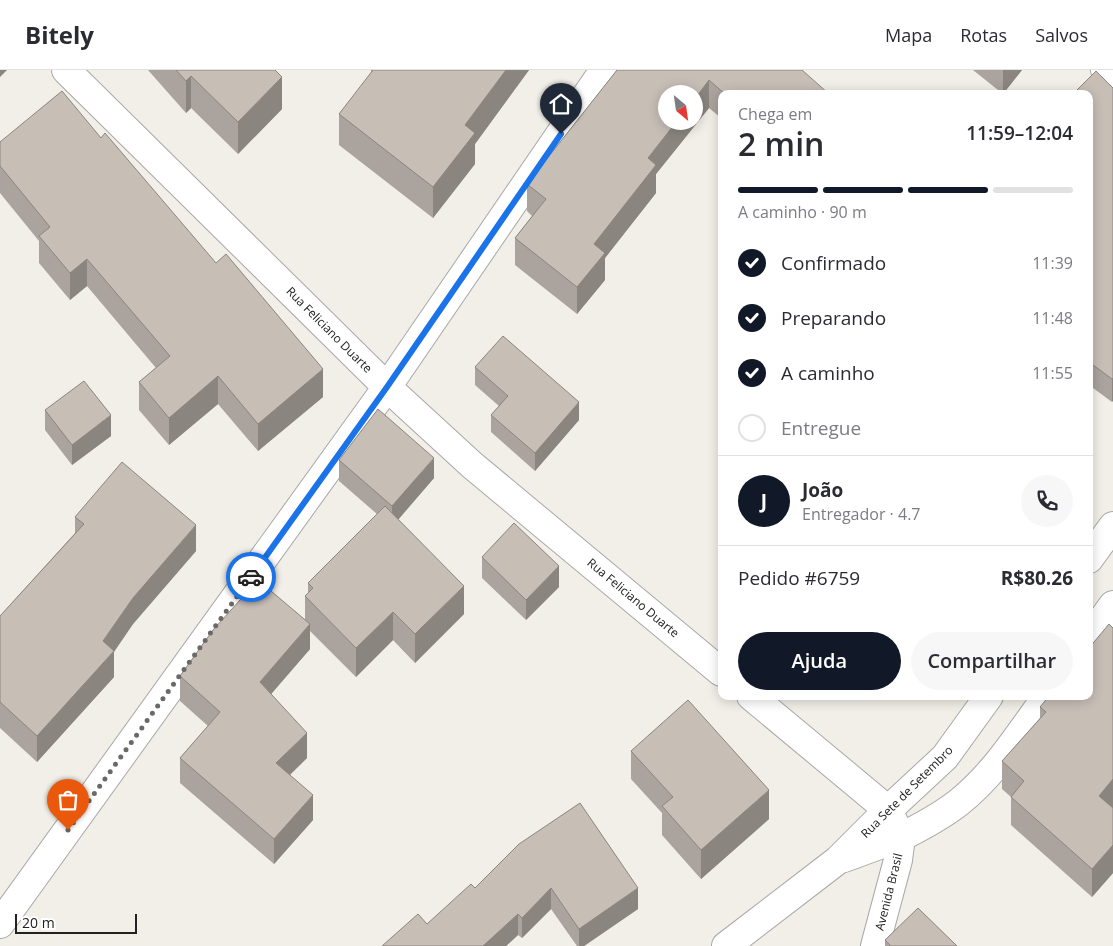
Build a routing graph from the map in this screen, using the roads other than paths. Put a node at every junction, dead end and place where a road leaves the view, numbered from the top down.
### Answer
1 (66, 70) edge
2 (604, 70) edge
3 (1105, 70) edge
4 (1113, 75) edge
5 (387, 387) junction
6 (1113, 526) edge
7 (1093, 554) edge
8 (1113, 605) edge
9 (1093, 632) edge
10 (718, 670) edge
11 (756, 700) edge
12 (986, 700) edge
13 (1044, 700) edge
14 (888, 810) junction
15 (901, 837) junction
16 (838, 860) junction
17 (0, 924) edge
18 (726, 946) edge
19 (875, 946) edge

1 - 5 street, Rua Feliciano Duarte
2 - 5 street
3 - 4 street
5 - 10 street, Rua Feliciano Duarte
5 - 17 street
6 - 7 street
8 - 9 street
11 - 14 street
12 - 14 street, Rua Sete de Setembro
13 - 15 street, Rua Sete de Setembro
14 - 15 street
14 - 16 street, Rua Sete de Setembro
15 - 16 street, Rua Sete de Setembro
15 - 19 street, Avenida Brasil
16 - 18 street, Rua Sete de Setembro

